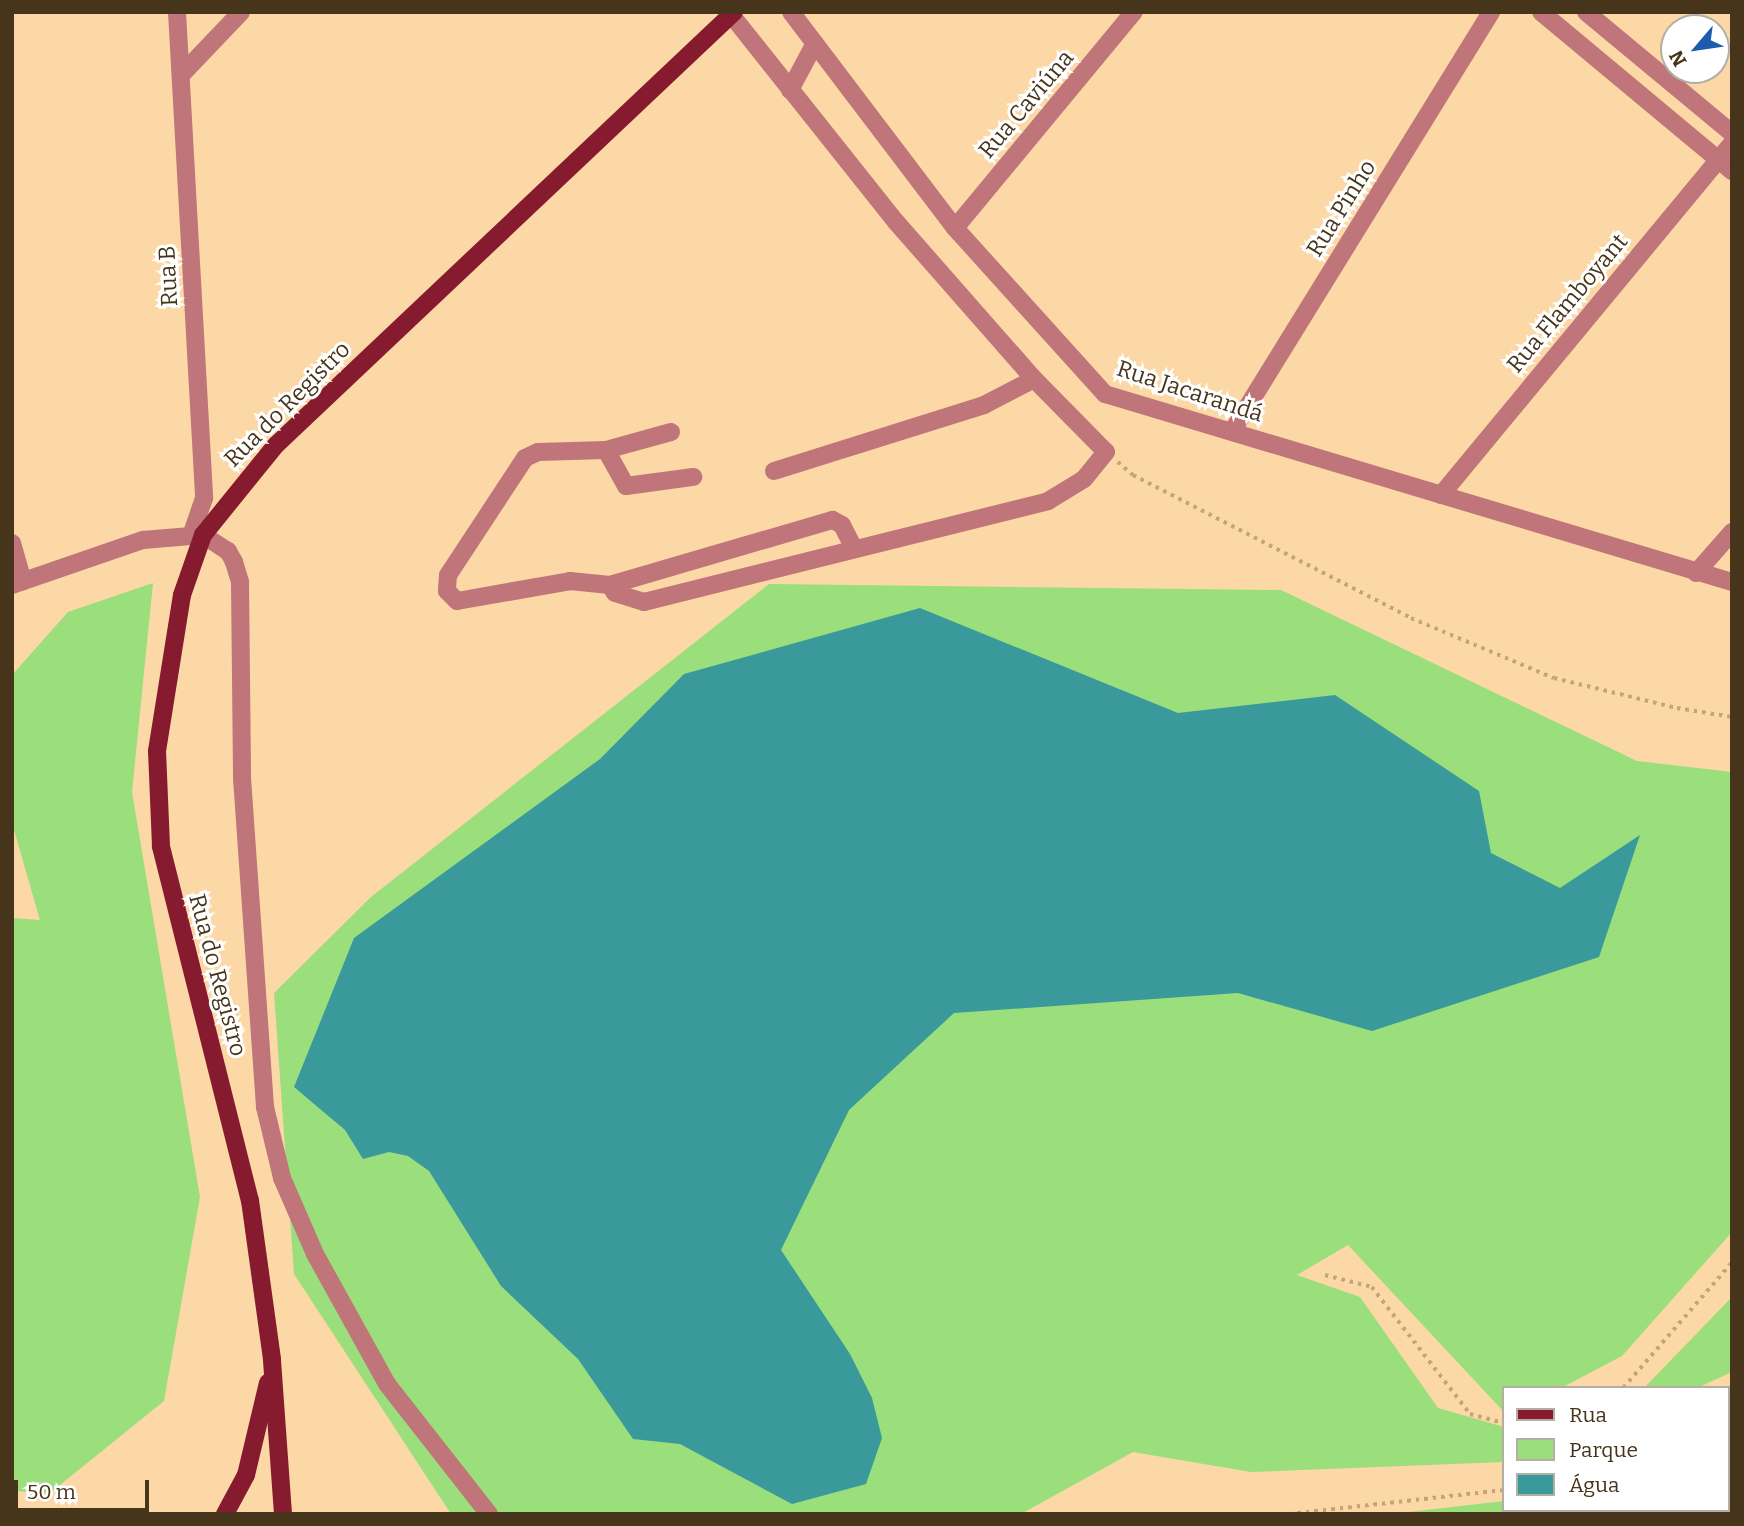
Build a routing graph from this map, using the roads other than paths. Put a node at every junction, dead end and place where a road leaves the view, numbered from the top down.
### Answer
1 (177, 12) edge
2 (241, 12) edge
3 (791, 12) edge
4 (1135, 12) edge
5 (1491, 12) edge
6 (1541, 12) edge
7 (1586, 12) edge
8 (732, 13) edge
9 (815, 43) junction
10 (183, 73) junction
11 (790, 90) junction
12 (1732, 134) edge
13 (1732, 143) edge
14 (1725, 165) edge
15 (955, 228) junction
16 (1034, 379) junction
17 (1233, 430) junction
18 (671, 432) dead end
19 (606, 450) junction
20 (774, 471) dead end
21 (693, 477) dead end
22 (1441, 495) junction
23 (1732, 533) edge
24 (197, 536) junction
25 (12, 544) edge
26 (853, 547) junction
27 (1696, 573) junction
28 (1732, 582) edge
29 (18, 583) edge
30 (610, 585) junction
31 (272, 1359) junction
32 (225, 1514) edge
33 (283, 1514) edge
34 (489, 1514) edge

1 - 10 street, Rua B
2 - 10 street
3 - 9 street, Rua Jacarandá
4 - 15 street, Rua Caviúna
5 - 17 street, Rua Pinho
6 - 14 street
7 - 12 street
8 - 11 street
8 - 24 main road, Rua do Registro
9 - 11 street
9 - 15 street, Rua Jacarandá
10 - 24 street, Rua B
11 - 16 street
13 - 14 street, Rua Flamboyant
14 - 22 street, Rua Flamboyant
15 - 17 street, Rua Jacarandá
16 - 20 street
16 - 26 street
17 - 22 street, Rua Jacarandá
18 - 19 street
19 - 21 street
19 - 30 street
22 - 27 street, Rua Jacarandá
23 - 27 street
24 - 29 street
24 - 31 main road, Rua do Registro
24 - 34 street
25 - 29 street
26 - 30 street
26 - 30 street
27 - 28 street, Rua Jacarandá
31 - 32 main road
31 - 33 main road, Rua do Registro

